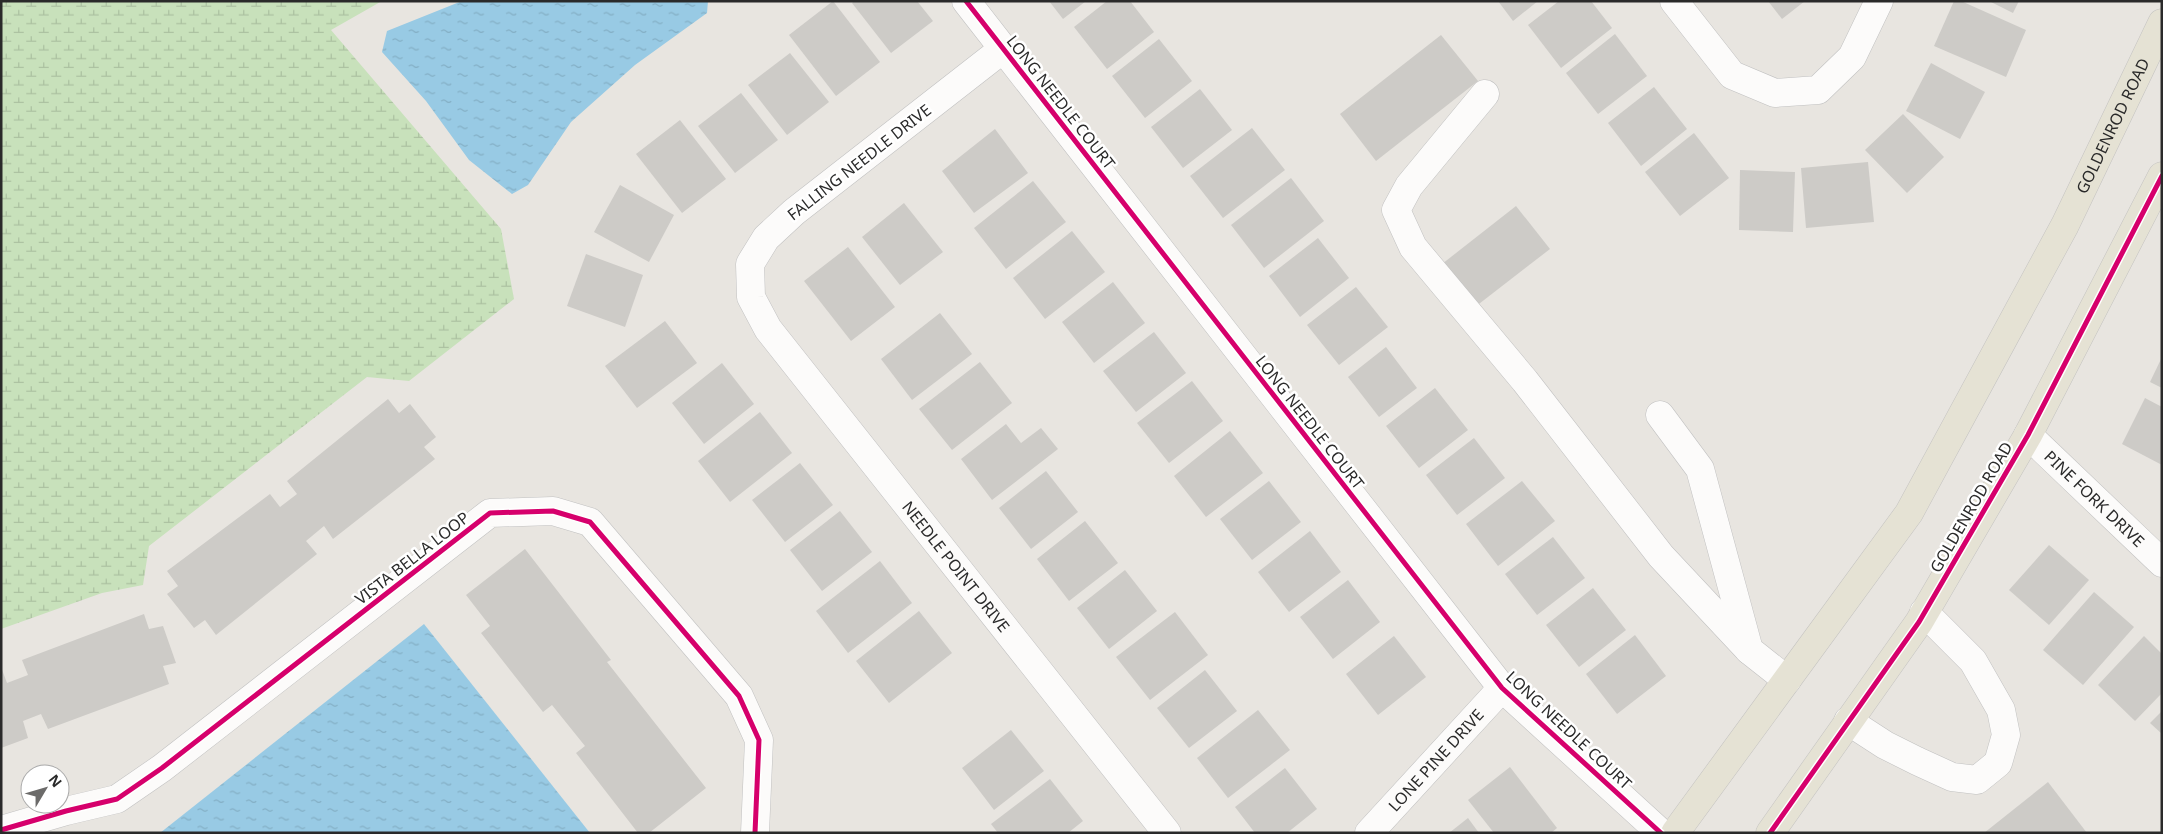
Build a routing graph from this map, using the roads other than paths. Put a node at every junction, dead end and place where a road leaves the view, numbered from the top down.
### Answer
1 (966, 1) edge
2 (1674, 1) edge
3 (1879, 1) edge
4 (2162, 23) edge
5 (1003, 49) junction
6 (1485, 94) dead end
7 (2162, 176) edge
8 (751, 297) joint
9 (1660, 415) dead end
10 (2028, 435) junction
11 (2162, 563) edge
12 (1924, 612) junction
13 (1749, 650) junction
14 (1786, 680) junction
15 (1502, 688) junction
16 (1848, 721) junction
17 (1, 830) edge
18 (755, 833) edge
19 (1167, 833) edge
20 (1370, 833) edge
21 (1661, 833) edge
22 (1675, 833) edge
23 (1770, 833) edge

1 - 5 street, LONG NEEDLE COURT
2 - 3 street
4 - 14 main road, GOLDENROD ROAD
5 - 8 street, FALLING NEEDLE DRIVE
5 - 15 street, LONG NEEDLE COURT
6 - 13 street
7 - 10 main road, GOLDENROD ROAD
8 - 19 street, NEEDLE POINT DRIVE
9 - 13 street
10 - 11 street, PINE FORK DRIVE
10 - 12 main road, GOLDENROD ROAD
12 - 16 main road, GOLDENROD ROAD
12 - 16 street
13 - 14 street
14 - 22 main road, GOLDENROD ROAD
15 - 20 street, LONE PINE DRIVE
15 - 21 street, LONG NEEDLE COURT
16 - 23 main road, GOLDENROD ROAD
17 - 18 street, VISTA BELLA LOOP

